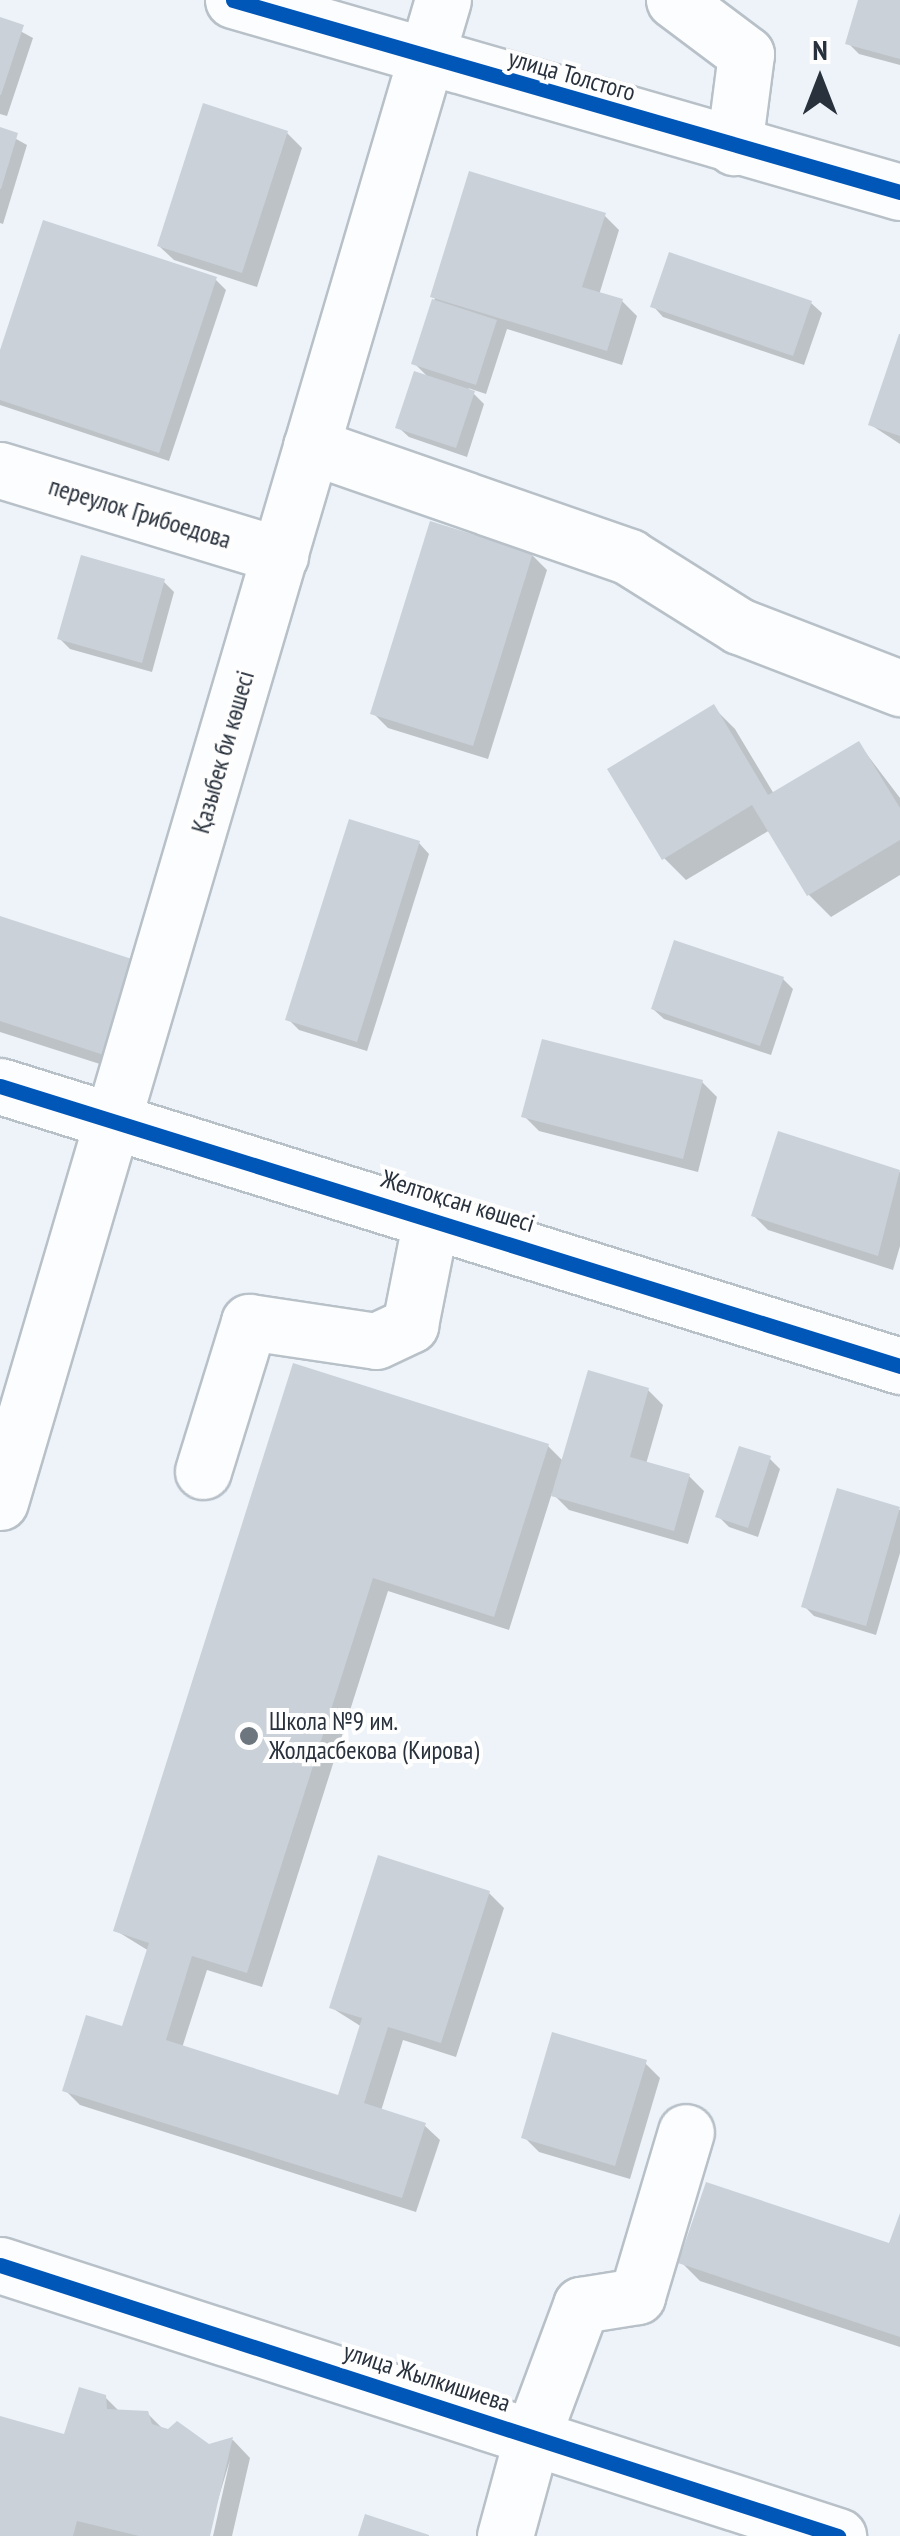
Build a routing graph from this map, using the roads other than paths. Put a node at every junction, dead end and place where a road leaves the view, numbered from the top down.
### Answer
1 (233, 0) edge
2 (443, 0) edge
3 (674, 0) edge
4 (424, 59) junction
5 (734, 146) junction
6 (900, 192) edge
7 (312, 446) junction
8 (0, 470) edge
9 (280, 555) junction
10 (900, 688) edge
11 (0, 1086) edge
12 (116, 1120) junction
13 (431, 1219) junction
14 (900, 1366) edge
15 (203, 1471) dead end
16 (0, 1502) edge
17 (686, 2132) dead end
18 (0, 2265) edge
19 (532, 2437) junction
20 (504, 2536) edge
21 (838, 2536) edge

1 - 4 street, улица Толстого
2 - 4 street, Қазыбек би көшесі
3 - 5 street
4 - 5 street, улица Толстого
4 - 7 street, Қазыбек би көшесі
5 - 6 street, улица Толстого
7 - 9 street, Қазыбек би көшесі
7 - 10 street
8 - 9 street, переулок Грибоедова
9 - 12 street, Қазыбек би көшесі
11 - 12 street, Желтоқсан көшесі
12 - 13 street, Желтоқсан көшесі
12 - 16 street, Қазыбек би көшесі
13 - 14 street, Желтоқсан көшесі
13 - 15 street
17 - 19 street
18 - 19 street, улица Жылкишиева
19 - 20 street
19 - 21 street, улица Жылкишиева

